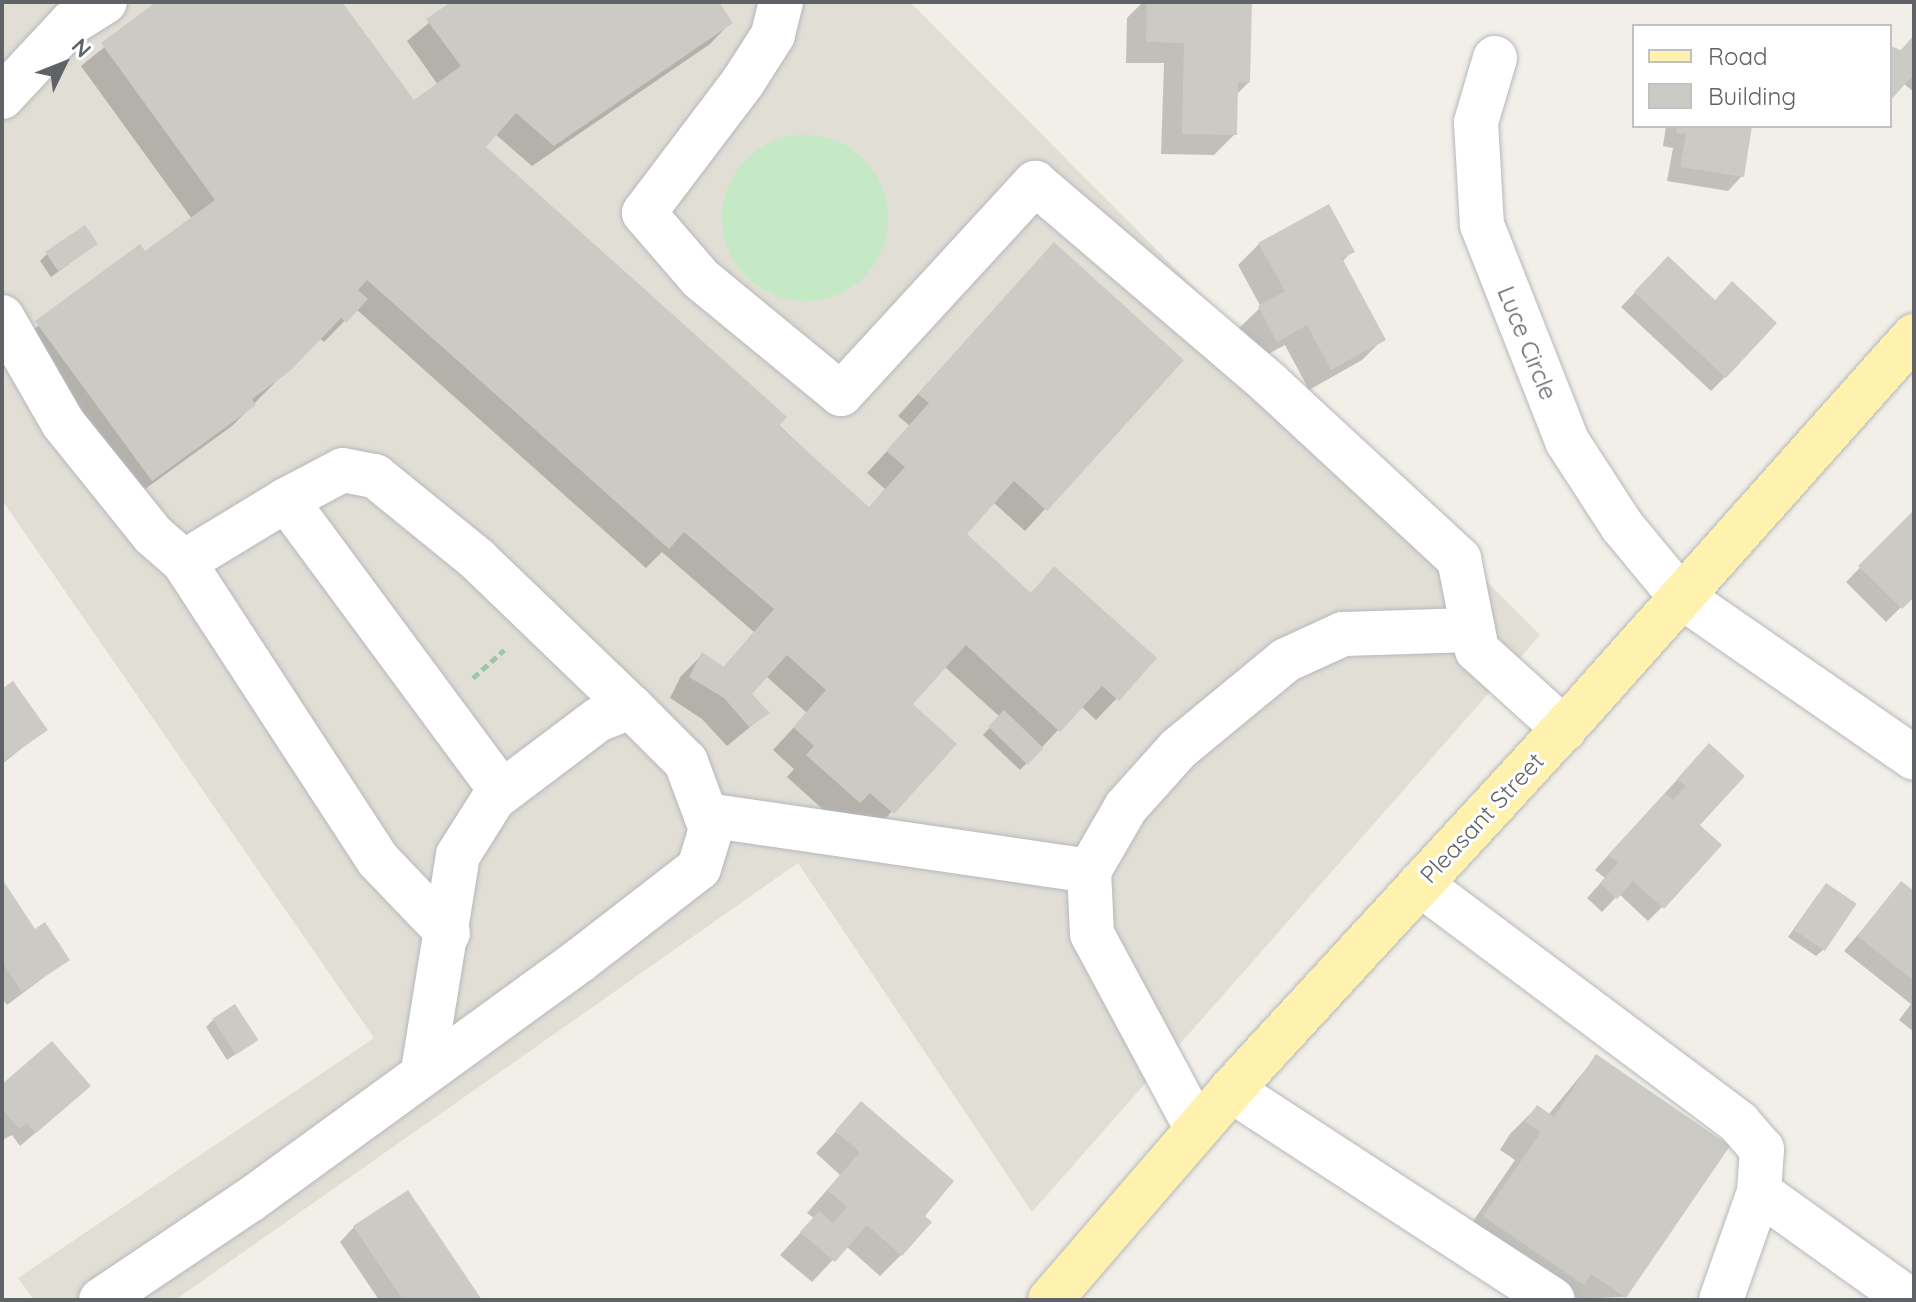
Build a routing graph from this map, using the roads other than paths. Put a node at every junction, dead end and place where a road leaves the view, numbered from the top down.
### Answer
1 (105, 2) edge
2 (781, 2) edge
3 (1495, 58) dead end
4 (2, 97) edge
5 (2, 317) edge
6 (1914, 336) edge
7 (286, 500) junction
8 (184, 562) junction
9 (1679, 595) junction
10 (1473, 630) junction
11 (631, 707) junction
12 (1564, 729) junction
13 (1914, 758) edge
14 (502, 792) junction
15 (706, 815) junction
16 (1089, 871) junction
17 (1420, 884) junction
18 (448, 933) junction
19 (423, 1072) junction
20 (1231, 1090) junction
21 (1197, 1129) junction
22 (1759, 1192) junction
23 (101, 1300) edge
24 (1050, 1300) edge
25 (1553, 1300) edge
26 (1721, 1300) edge
27 (1910, 1300) edge

1 - 4 street
2 - 10 street
3 - 9 street, Luce Circle
5 - 8 street
6 - 9 main road, Pleasant Street
7 - 8 street
7 - 11 street
7 - 14 street
8 - 18 street
9 - 12 main road, Pleasant Street
9 - 13 street, Luce Circle
10 - 12 street
10 - 16 street
11 - 14 street
11 - 15 street
12 - 17 main road, Pleasant Street
14 - 18 street
15 - 16 street
15 - 19 street
16 - 21 street
17 - 20 main road, Pleasant Street
17 - 22 street
18 - 19 street
19 - 23 street
20 - 21 main road, Pleasant Street
20 - 25 street
21 - 24 main road, Pleasant Street
22 - 26 street
22 - 27 street

